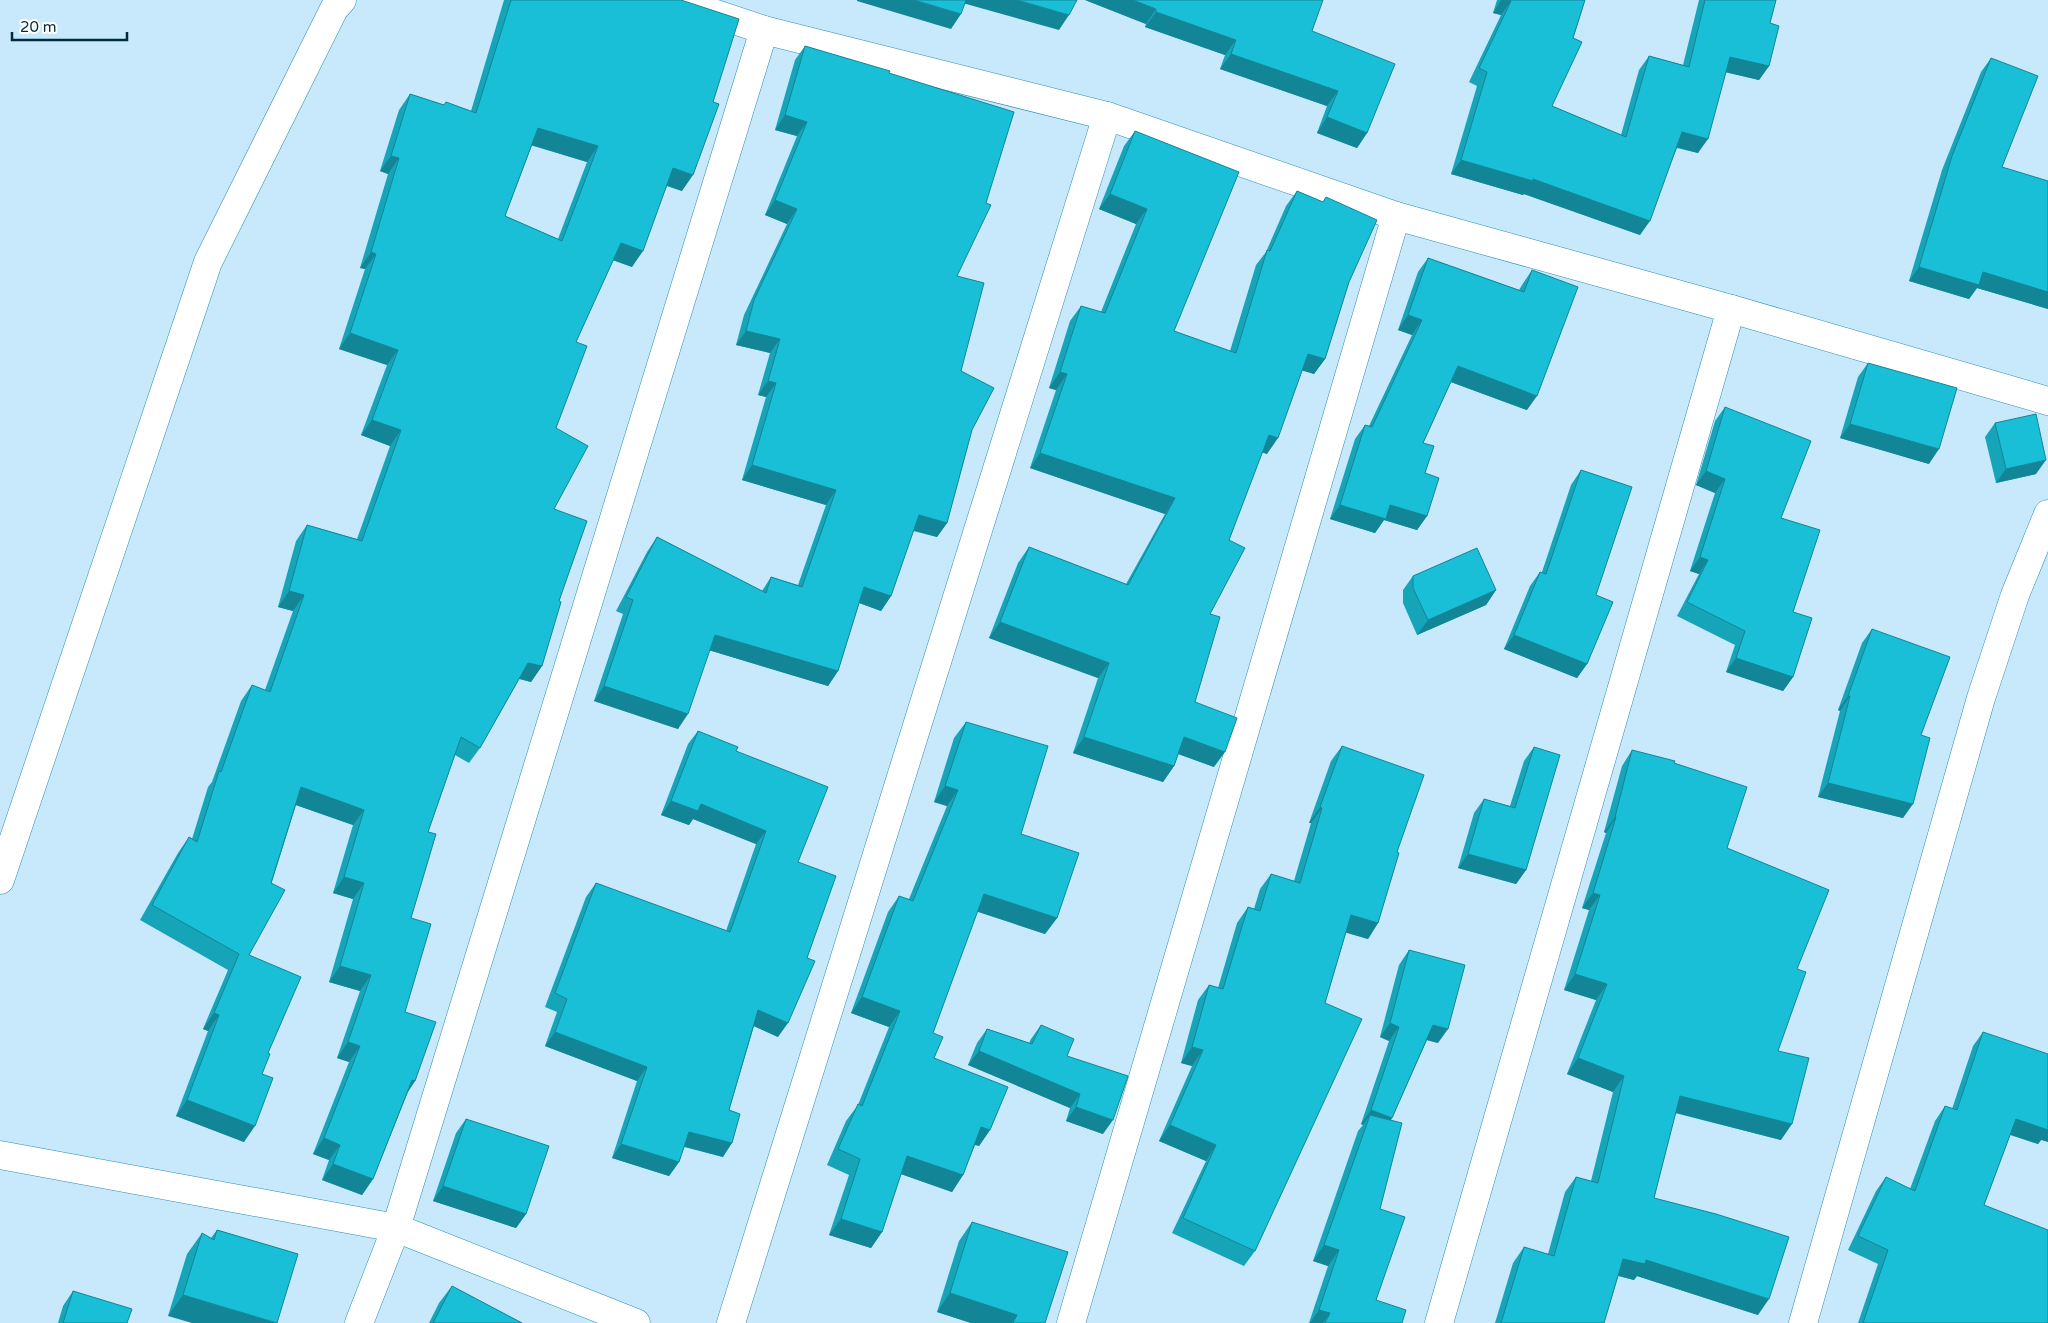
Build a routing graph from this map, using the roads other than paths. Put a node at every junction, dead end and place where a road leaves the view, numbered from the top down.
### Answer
1 (342, 0) edge
2 (674, 0) edge
3 (764, 30) junction
4 (1108, 116) junction
5 (1396, 216) junction
6 (1731, 309) junction
7 (2048, 401) edge
8 (2048, 514) edge
9 (0, 880) edge
10 (0, 1155) edge
11 (396, 1228) junction
12 (359, 1323) edge
13 (636, 1323) edge
14 (731, 1323) edge
15 (1071, 1323) edge
16 (1440, 1323) edge
17 (1802, 1323) edge

1 - 9 street
2 - 3 street
3 - 4 street
3 - 11 street
4 - 5 street
4 - 14 street
5 - 6 street
5 - 15 street
6 - 7 street
6 - 16 street
8 - 17 street
10 - 11 street
11 - 12 street
11 - 13 street

